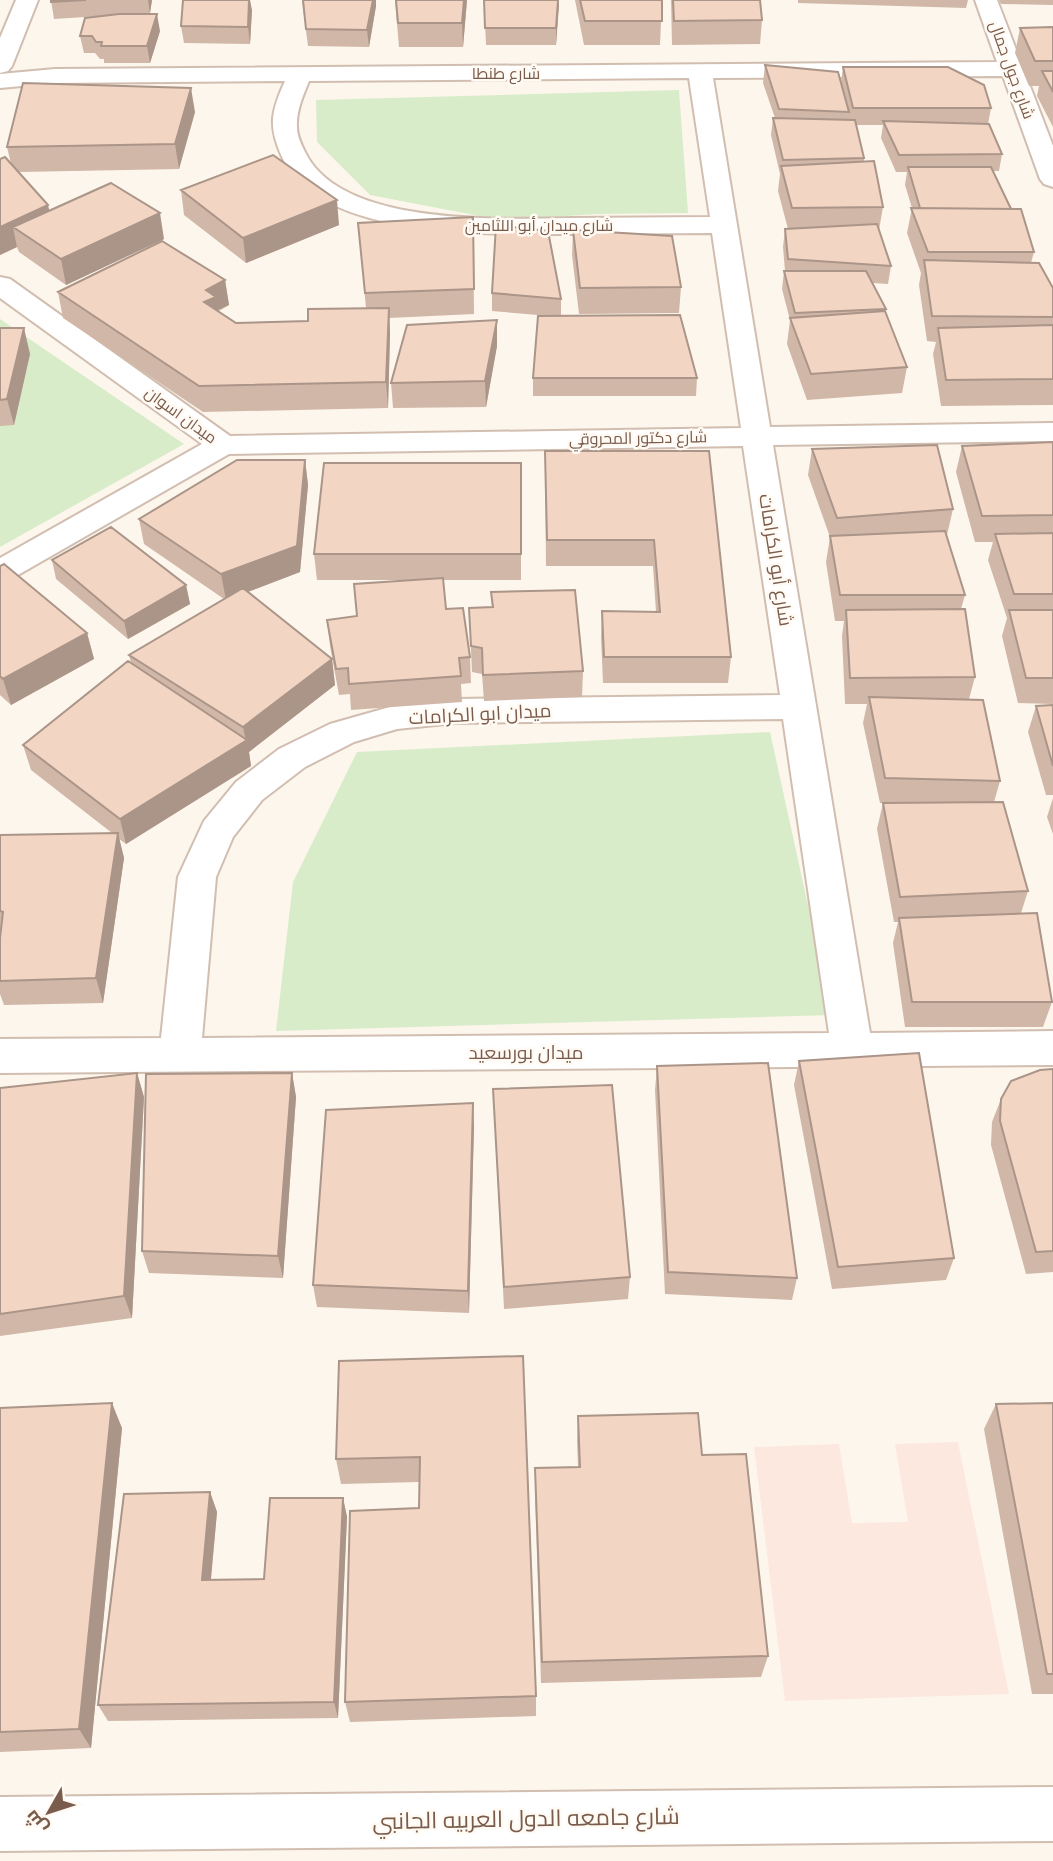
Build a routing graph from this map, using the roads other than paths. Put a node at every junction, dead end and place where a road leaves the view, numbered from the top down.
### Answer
1 (27, 0) edge
2 (986, 0) edge
3 (0, 66) edge
4 (1012, 69) junction
5 (700, 71) junction
6 (300, 74) junction
7 (0, 81) edge
8 (1053, 179) edge
9 (724, 225) junction
10 (0, 285) edge
11 (1053, 432) edge
12 (757, 436) junction
13 (223, 445) junction
14 (0, 572) edge
15 (799, 707) junction
16 (1053, 1048) edge
17 (852, 1049) junction
18 (180, 1054) junction
19 (0, 1056) edge
20 (1053, 1814) edge
21 (0, 1824) edge

1 - 3 street
2 - 4 street, شارع جول جمال
4 - 5 street, شارع طنطا
4 - 8 street, شارع جول جمال
5 - 6 street, شارع طنطا
5 - 9 street, شارع أبو الكرامات
6 - 7 street, شارع طنطا
6 - 9 street, شارع ميدان أبو اللثامين
9 - 12 street, شارع أبو الكرامات
10 - 13 street, ميدان اسوان
11 - 12 street, شارع دكتور المحروقي
12 - 13 street, شارع دكتور المحروقي
12 - 15 street, شارع أبو الكرامات
13 - 14 street, ميدان اسوان
15 - 17 street, شارع أبو الكرامات
15 - 18 street, ميدان ابو الكرامات
16 - 17 street, ميدان بورسعيد
17 - 18 street, ميدان بورسعيد
18 - 19 street, ميدان بورسعيد
20 - 21 street, شارع جامعه الدول العربيه الجانبي

